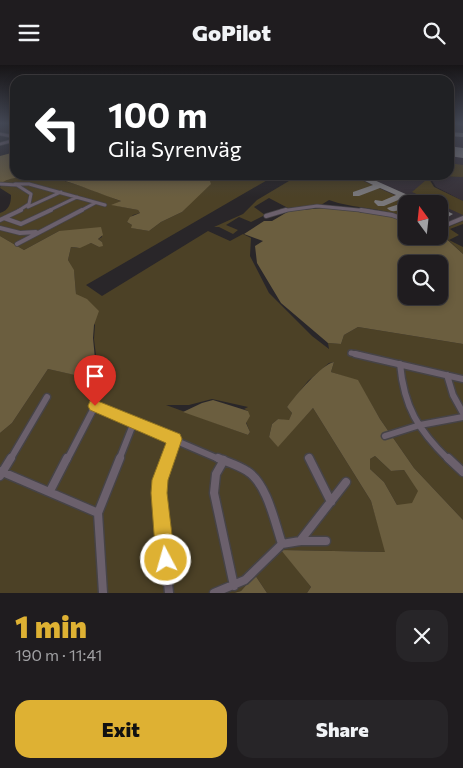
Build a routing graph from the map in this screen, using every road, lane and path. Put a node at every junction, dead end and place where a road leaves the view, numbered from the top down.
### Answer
1 (0, 184) edge
2 (15, 184) junction
3 (62, 192) junction
4 (77, 197) junction
5 (95, 203) junction
6 (105, 205) dead end
7 (23, 210) junction
8 (266, 215) dead end
9 (398, 216) edge
10 (463, 218) edge
11 (2, 219) edge
12 (448, 224) edge
13 (0, 228) edge
14 (39, 232) junction
15 (17, 244) dead end
16 (351, 353) dead end
17 (400, 364) junction
18 (447, 375) junction
19 (463, 379) edge
20 (47, 397) dead end
21 (463, 413) edge
22 (463, 417) edge
23 (134, 422) junction
24 (420, 425) junction
25 (385, 436) dead end
26 (175, 439) junction
27 (310, 458) dead end
28 (224, 460) junction
29 (463, 472) edge
30 (1, 473) edge
31 (346, 482) dead end
32 (50, 491) junction
33 (331, 502) junction
34 (98, 513) junction
35 (300, 541) junction
36 (326, 541) dead end
37 (282, 544) junction
38 (234, 586) junction
39 (103, 593) edge
40 (169, 593) edge
41 (214, 593) edge

1 - 2 street
2 - 3 street
2 - 7 street
3 - 4 street
3 - 7 street
4 - 5 street
4 - 11 street
5 - 6 street
5 - 14 street
7 - 11 street
8 - 9 street
10 - 12 street
13 - 14 street
14 - 15 street
16 - 17 street
17 - 18 street
17 - 24 street
18 - 19 street
18 - 21 street
20 - 30 street
22 - 24 street
23 - 26 street
23 - 32 street
23 - 34 street
24 - 25 street
24 - 29 street
26 - 28 street
26 - 40 street
27 - 33 street
28 - 37 street
28 - 38 street
30 - 32 street
31 - 33 street
32 - 34 street
33 - 35 street
34 - 39 street
35 - 36 street
35 - 37 street
37 - 38 street
38 - 41 street

